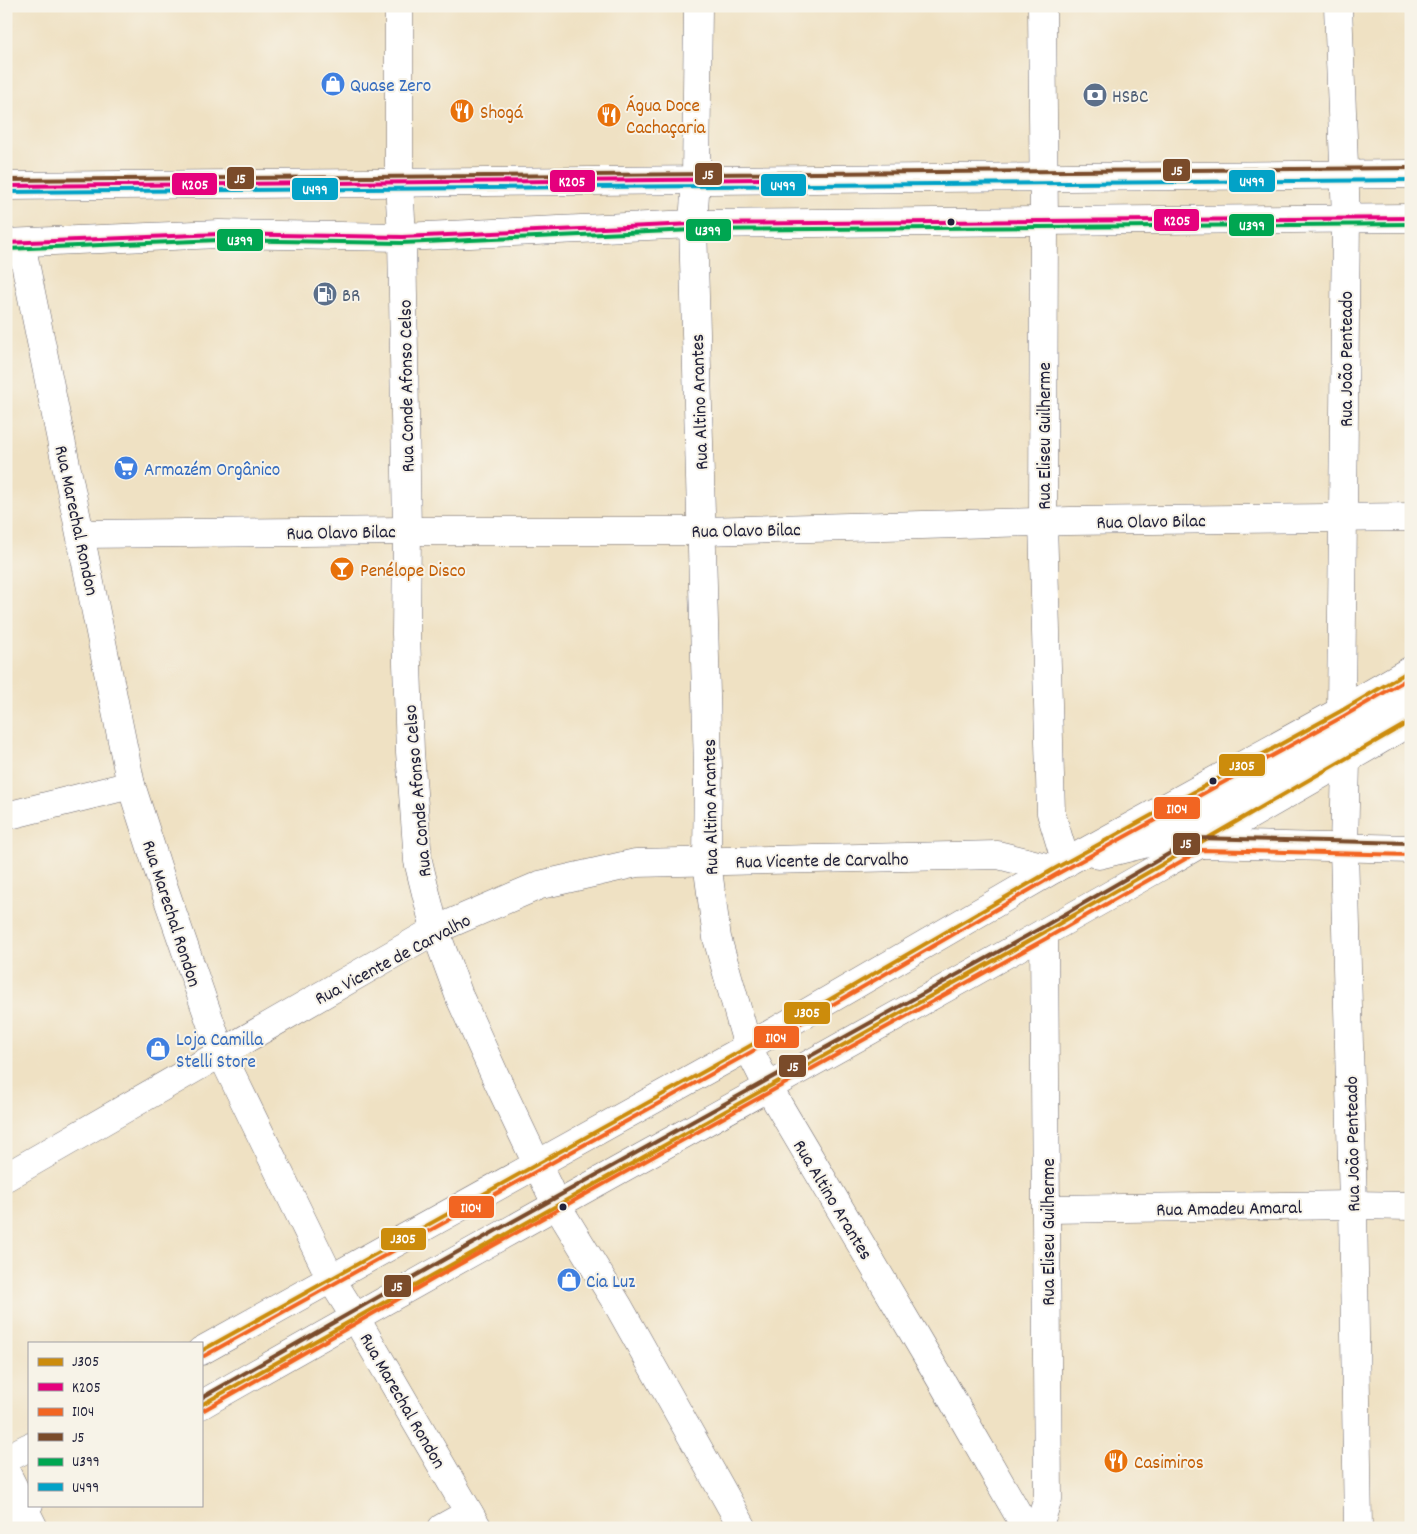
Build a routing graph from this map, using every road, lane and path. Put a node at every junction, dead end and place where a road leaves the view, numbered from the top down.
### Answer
1 (399, 6) edge
2 (698, 6) edge
3 (1042, 6) edge
4 (1338, 6) edge
5 (1345, 174) junction
6 (1411, 174) edge
7 (1044, 176) junction
8 (696, 179) junction
9 (399, 182) junction
10 (6, 186) edge
11 (1346, 218) junction
12 (1411, 218) edge
13 (1044, 221) junction
14 (694, 224) junction
15 (402, 237) junction
16 (13, 243) edge
17 (1344, 517) junction
18 (1411, 517) edge
19 (1043, 522) junction
20 (407, 531) junction
21 (702, 531) junction
22 (81, 534) junction
23 (1411, 670) edge
24 (1411, 695) edge
25 (1340, 711) junction
26 (1411, 721) edge
27 (1346, 761) junction
28 (131, 785) junction
29 (6, 816) edge
30 (1199, 844) junction
31 (1344, 848) junction
32 (1411, 849) edge
33 (707, 862) junction
34 (1060, 866) junction
35 (435, 930) junction
36 (1044, 933) junction
37 (748, 1047) junction
38 (221, 1053) junction
39 (768, 1087) junction
40 (536, 1163) junction
41 (6, 1177) edge
42 (556, 1204) junction
43 (1353, 1205) junction
44 (1411, 1206) edge
45 (1047, 1209) junction
46 (331, 1279) junction
47 (356, 1317) junction
48 (202, 1350) edge
49 (202, 1404) edge
50 (28, 1448) edge
51 (6, 1459) edge
52 (6, 1472) edge
53 (1048, 1499) junction
54 (1010, 1503) junction
55 (23, 1514) edge
56 (474, 1520) edge
57 (442, 1528) edge
58 (743, 1528) edge
59 (1026, 1528) edge
60 (1038, 1528) edge
61 (1358, 1528) edge

1 - 9 street, Rua Conde Afonso Celso
2 - 8 street, Rua Altino Arantes
3 - 7 street, Rua Eliseu Guilherme
4 - 5 street, Rua João Penteado
5 - 6 street
5 - 7 street
5 - 11 street, Rua João Penteado
7 - 8 street
7 - 13 street, Rua Eliseu Guilherme
8 - 9 street
8 - 14 street, Rua Altino Arantes
9 - 10 street
9 - 15 street, Rua Conde Afonso Celso
11 - 12 street
11 - 13 street
11 - 17 street, Rua João Penteado
13 - 14 street
13 - 19 street, Rua Eliseu Guilherme
14 - 15 street
14 - 21 street, Rua Altino Arantes
15 - 16 street
15 - 20 street, Rua Conde Afonso Celso
16 - 22 street, Rua Marechal Rondon
17 - 18 street, Rua Olavo Bilac
17 - 19 street, Rua Olavo Bilac
17 - 25 street, Rua João Penteado
19 - 21 street, Rua Olavo Bilac
19 - 34 street, Rua Eliseu Guilherme
20 - 21 street, Rua Olavo Bilac
20 - 22 street, Rua Olavo Bilac
20 - 35 street, Rua Conde Afonso Celso
21 - 33 street, Rua Altino Arantes
22 - 28 street, Rua Marechal Rondon
23 - 25 street
24 - 34 street
25 - 34 street
26 - 27 street
27 - 30 street
27 - 31 street, Rua João Penteado
28 - 29 street
28 - 38 street, Rua Marechal Rondon
30 - 31 street
30 - 36 street
31 - 32 street
31 - 43 street, Rua João Penteado
33 - 34 street, Rua Vicente de Carvalho
33 - 35 street, Rua Vicente de Carvalho
33 - 37 street, Rua Altino Arantes
34 - 37 street
35 - 38 street, Rua Vicente de Carvalho
35 - 40 street, Rua Conde Afonso Celso
36 - 39 street
36 - 45 street, Rua Eliseu Guilherme
37 - 39 street, Rua Altino Arantes
37 - 40 street
38 - 41 street, Rua Vicente de Carvalho
38 - 46 street, Rua Marechal Rondon
39 - 42 street
39 - 54 street, Rua Altino Arantes
40 - 42 street, Rua Conde Afonso Celso
40 - 46 street
42 - 47 street
42 - 58 street, Rua Conde Afonso Celso
43 - 44 street, Rua Amadeu Amaral
43 - 45 street, Rua Amadeu Amaral
43 - 61 street, Rua João Penteado
45 - 53 street, Rua Eliseu Guilherme
46 - 47 street, Rua Marechal Rondon
46 - 48 street
47 - 49 street
47 - 56 street, Rua Marechal Rondon
50 - 51 street
52 - 55 street
53 - 54 street
53 - 60 street, Rua Eliseu Guilherme
54 - 59 street, Rua Altino Arantes
56 - 57 street

